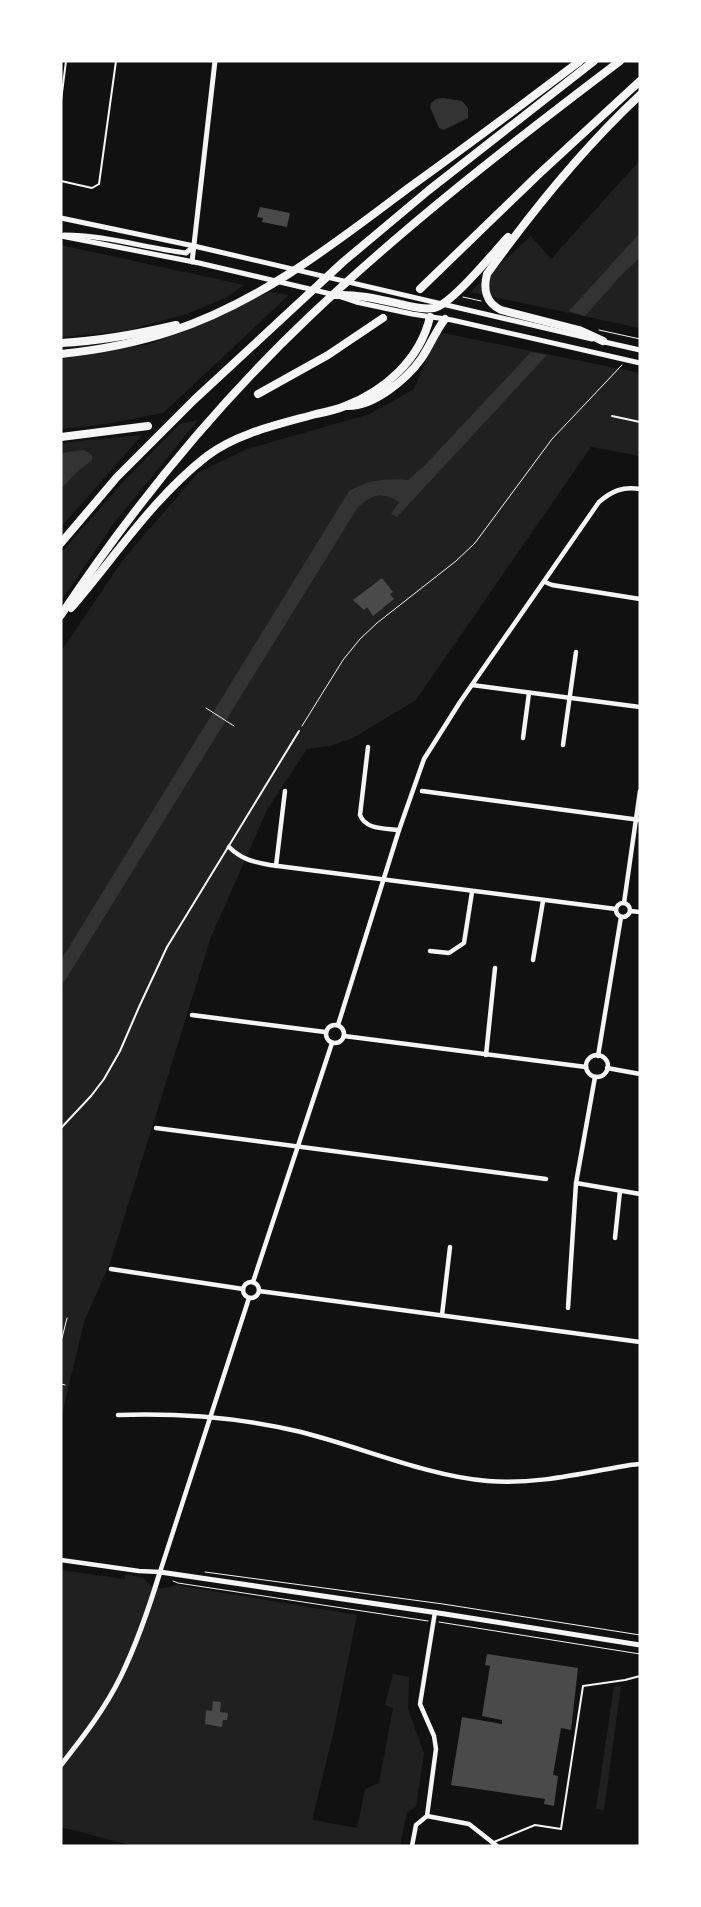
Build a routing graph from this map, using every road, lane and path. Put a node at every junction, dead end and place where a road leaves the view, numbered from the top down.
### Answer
1 (66, 61) edge
2 (116, 61) edge
3 (215, 61) edge
4 (580, 61) edge
5 (594, 61) edge
6 (620, 61) edge
7 (640, 82) edge
8 (640, 95) edge
9 (61, 101) edge
10 (61, 181) edge
11 (533, 211) junction
12 (61, 218) edge
13 (61, 235) edge
14 (194, 246) junction
15 (192, 262) junction
16 (420, 289) dead end
17 (335, 296) junction
18 (420, 299) junction
19 (443, 304) junction
20 (428, 308) junction
21 (430, 317) junction
22 (383, 318) dead end
23 (202, 319) junction
24 (445, 319) junction
25 (603, 341) junction
26 (61, 343) edge
27 (640, 350) edge
28 (61, 354) edge
29 (627, 360) dead end
30 (640, 362) edge
31 (258, 394) dead end
32 (345, 406) junction
33 (612, 416) dead end
34 (640, 422) edge
35 (148, 426) dead end
36 (61, 437) edge
37 (640, 489) edge
38 (61, 543) edge
39 (545, 582) junction
40 (640, 599) edge
41 (61, 615) edge
42 (61, 619) edge
43 (576, 652) dead end
44 (472, 685) junction
45 (529, 693) junction
46 (570, 698) junction
47 (640, 707) edge
48 (206, 708) dead end
49 (234, 726) dead end
50 (299, 731) joint
51 (523, 738) dead end
52 (564, 745) dead end
53 (368, 747) dead end
54 (285, 791) dead end
55 (422, 791) dead end
56 (640, 791) edge
57 (638, 820) edge
58 (398, 830) junction
59 (229, 847) junction
60 (276, 866) junction
61 (384, 879) junction
62 (472, 892) junction
63 (543, 901) junction
64 (624, 903) junction
65 (616, 909) junction
66 (630, 911) junction
67 (640, 912) edge
68 (622, 916) junction
69 (430, 951) dead end
70 (534, 960) dead end
71 (495, 968) dead end
72 (192, 1015) dead end
73 (338, 1026) junction
74 (325, 1032) junction
75 (344, 1036) junction
76 (332, 1043) junction
77 (486, 1055) junction
78 (598, 1056) junction
79 (586, 1067) junction
80 (607, 1068) junction
81 (640, 1074) edge
82 (595, 1077) junction
83 (61, 1128) edge
84 (156, 1128) dead end
85 (297, 1147) junction
86 (546, 1179) dead end
87 (576, 1183) junction
88 (620, 1191) junction
89 (640, 1194) edge
90 (615, 1238) dead end
91 (450, 1247) dead end
92 (111, 1269) dead end
93 (253, 1282) junction
94 (243, 1289) junction
95 (259, 1291) junction
96 (249, 1298) junction
97 (568, 1308) dead end
98 (442, 1315) junction
99 (67, 1318) dead end
100 (61, 1342) edge
101 (640, 1342) edge
102 (61, 1384) edge
103 (66, 1385) dead end
104 (118, 1415) dead end
105 (210, 1418) junction
106 (640, 1464) edge
107 (61, 1560) edge
108 (160, 1572) junction
109 (201, 1572) dead end
110 (172, 1580) dead end
111 (435, 1612) junction
112 (434, 1621) junction
113 (640, 1635) edge
114 (640, 1645) edge
115 (640, 1654) edge
116 (640, 1676) edge
117 (61, 1766) edge
118 (427, 1816) junction
119 (496, 1844) edge
120 (412, 1846) edge

1 - 9 lane
2 - 10 lane
3 - 14 street
4 - 23 highway
5 - 38 highway
6 - 41 highway
7 - 16 highway
8 - 11 highway
11 - 19 highway
11 - 25 highway
12 - 14 street
13 - 14 street
13 - 15 street
14 - 15 street
14 - 18 street
15 - 17 street
17 - 20 highway
17 - 21 street
18 - 19 street
18 - 20 street
19 - 20 highway
19 - 25 street
20 - 21 street
21 - 24 street
21 - 32 highway
22 - 31 highway
23 - 26 highway
23 - 28 highway
24 - 30 street
24 - 32 highway
25 - 27 street
29 - 50 path
32 - 42 highway
33 - 34 lane
35 - 36 highway
37 - 39 street
39 - 40 street
39 - 44 street
43 - 46 street
44 - 45 street
44 - 58 street
45 - 46 street
45 - 51 street
46 - 47 street
46 - 52 street
48 - 49 path
50 - 59 lane
53 - 58 street
54 - 60 street
55 - 57 street
56 - 57 street
57 - 64 street
58 - 61 street
59 - 60 street
59 - 83 lane
60 - 61 street
61 - 62 street
61 - 73 street
62 - 63 street
62 - 69 street
63 - 65 street
63 - 70 street
64 - 65 street
64 - 66 street
65 - 68 street
66 - 67 street
66 - 68 street
68 - 78 street
71 - 77 street
72 - 74 street
73 - 74 street
73 - 75 street
74 - 76 street
75 - 76 street
75 - 77 street
76 - 85 street
77 - 79 street
78 - 79 street
78 - 80 street
79 - 82 street
80 - 81 street
80 - 82 street
82 - 87 street
84 - 85 street
85 - 86 street
85 - 93 street
87 - 88 street
87 - 97 street
88 - 89 street
88 - 90 street
91 - 98 street
92 - 94 street
93 - 94 street
93 - 95 street
94 - 96 street
95 - 96 street
95 - 98 street
96 - 105 street
98 - 101 street
99 - 100 path
102 - 103 path
104 - 105 street
105 - 106 street
105 - 108 street
107 - 108 street
108 - 111 street
108 - 117 street
109 - 113 path
110 - 112 path
111 - 112 street
111 - 114 street
112 - 115 path
112 - 118 street
116 - 119 lane
118 - 119 street
118 - 120 street

